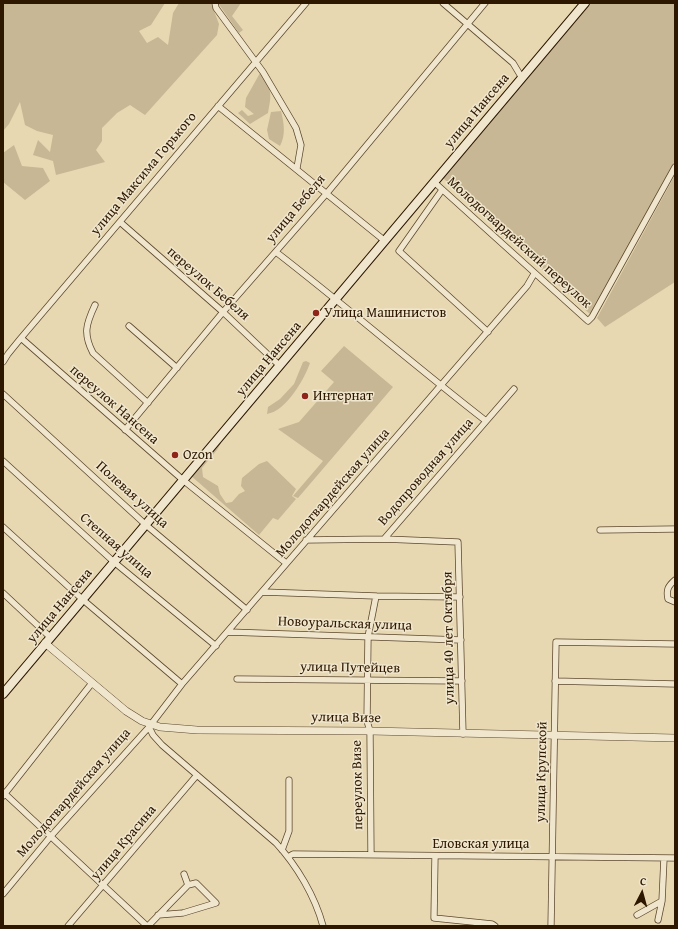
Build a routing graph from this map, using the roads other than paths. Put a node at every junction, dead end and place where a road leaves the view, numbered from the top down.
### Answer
1 (215, 3) edge
2 (306, 3) edge
3 (443, 3) edge
4 (485, 3) edge
5 (585, 3) edge
6 (467, 24) junction
7 (256, 62) junction
8 (522, 78) junction
9 (218, 106) junction
10 (675, 167) edge
11 (296, 168) junction
12 (434, 182) junction
13 (442, 190) junction
14 (327, 193) junction
15 (120, 222) junction
16 (385, 241) junction
17 (276, 252) junction
18 (534, 274) junction
19 (336, 299) junction
20 (95, 305) dead end
21 (223, 312) junction
22 (129, 326) dead end
23 (488, 332) junction
24 (21, 338) junction
25 (3, 362) edge
26 (280, 366) junction
27 (177, 368) junction
28 (441, 387) junction
29 (514, 389) dead end
30 (3, 394) edge
31 (148, 403) junction
32 (486, 421) junction
33 (125, 430) junction
34 (3, 461) edge
35 (183, 480) junction
36 (146, 525) junction
37 (3, 528) edge
38 (675, 529) edge
39 (600, 530) dead end
40 (384, 539) junction
41 (306, 540) junction
42 (114, 562) junction
43 (286, 564) junction
44 (675, 580) edge
45 (262, 592) junction
46 (3, 593) edge
47 (376, 596) junction
48 (460, 596) junction
49 (82, 600) junction
50 (675, 602) edge
51 (247, 610) junction
52 (228, 632) junction
53 (368, 637) junction
54 (48, 640) junction
55 (461, 640) junction
56 (675, 644) edge
57 (216, 646) junction
58 (237, 678) dead end
59 (368, 680) junction
60 (462, 681) junction
61 (555, 681) junction
62 (92, 683) junction
63 (182, 684) junction
64 (675, 684) edge
65 (3, 694) edge
66 (150, 726) junction
67 (370, 731) junction
68 (463, 734) junction
69 (555, 736) junction
70 (675, 738) edge
71 (198, 775) junction
72 (290, 780) dead end
73 (4, 794) edge
74 (51, 836) junction
75 (282, 850) junction
76 (371, 855) junction
77 (435, 856) junction
78 (552, 856) junction
79 (288, 857) junction
80 (664, 858) junction
81 (675, 858) edge
82 (184, 874) dead end
83 (104, 885) junction
84 (188, 885) junction
85 (3, 894) edge
86 (662, 901) junction
87 (637, 914) dead end
88 (158, 915) junction
89 (658, 920) dead end
90 (68, 926) edge
91 (147, 926) edge
92 (323, 926) edge
93 (495, 926) edge
94 (551, 926) edge

1 - 7 street
2 - 7 street, улица Максима Горького
3 - 6 street
4 - 6 street, улица Бебеля
5 - 8 main road, улица Нансена
6 - 8 street
6 - 14 street, улица Бебеля
7 - 9 street, улица Максима Горького
7 - 11 street
8 - 12 main road, улица Нансена
9 - 11 street
9 - 15 street, улица Максима Горького
10 - 18 street, Молодогвардейский переулок
11 - 14 street
12 - 13 street, Молодогвардейский переулок
12 - 16 main road, улица Нансена
13 - 18 street, Молодогвардейский переулок
13 - 23 street
14 - 16 street
14 - 17 street, улица Бебеля
15 - 21 street, переулок Бебеля
15 - 24 street, улица Максима Горького
16 - 19 main road, улица Нансена
17 - 19 street
17 - 21 street, улица Бебеля
18 - 23 street, Молодогвардейская улица
19 - 26 main road, улица Нансена
19 - 28 street
20 - 31 street
21 - 26 street, переулок Бебеля
21 - 27 street, улица Бебеля
22 - 27 street
23 - 28 street, Молодогвардейская улица
24 - 25 street, улица Максима Горького
24 - 33 street, переулок Нансена
26 - 35 main road, улица Нансена
27 - 31 street, улица Бебеля
28 - 32 street
28 - 41 street, Молодогвардейская улица
29 - 32 street, Водопроводная улица
30 - 36 street, Полевая улица
31 - 33 street, улица Бебеля
32 - 40 street, Водопроводная улица
33 - 35 street, переулок Нансена
34 - 42 street, Степная улица
35 - 36 main road, улица Нансена
35 - 43 street, переулок Нансена
36 - 42 main road, улица Нансена
36 - 51 street, Полевая улица
37 - 49 street
38 - 39 street
40 - 41 street
40 - 48 street, улица 40 лет Октября
41 - 43 street, Молодогвардейская улица
42 - 49 main road, улица Нансена
42 - 57 street, Степная улица
43 - 45 street, Молодогвардейская улица
44 - 50 street
45 - 47 street
45 - 51 street, Молодогвардейская улица
46 - 54 street, улица Визе
47 - 48 street
47 - 53 street, переулок Визе
48 - 55 street, улица 40 лет Октября
49 - 54 main road, улица Нансена
49 - 63 street
51 - 52 street, Молодогвардейская улица
52 - 53 street, Новоуральская улица
52 - 57 street, Молодогвардейская улица
53 - 55 street, Новоуральская улица
53 - 59 street, переулок Визе
54 - 62 street, улица Визе
54 - 65 main road, улица Нансена
55 - 60 street, улица 40 лет Октября
56 - 61 street, улица Крупской
57 - 63 street, Молодогвардейская улица
58 - 59 street, улица Путейцев
59 - 60 street, улица Путейцев
59 - 67 street, переулок Визе
60 - 68 street, улица 40 лет Октября
61 - 64 street
61 - 69 street, улица Крупской
62 - 66 street, улица Визе
62 - 73 street
63 - 66 street, Молодогвардейская улица
66 - 67 street, улица Визе
66 - 71 street, Молодогвардейская улица
66 - 74 street, Молодогвардейская улица
67 - 68 street, улица Визе
67 - 76 street, переулок Визе
68 - 69 street, улица Визе
69 - 70 street, улица Визе
69 - 78 street, улица Крупской
71 - 75 street, Молодогвардейская улица
71 - 83 street, улица Красина
72 - 75 street
73 - 74 street
74 - 83 street
74 - 85 street, Молодогвардейская улица
75 - 79 street, Молодогвардейская улица
76 - 77 street, Еловская улица
76 - 79 street, Еловская улица
77 - 78 street, Еловская улица
77 - 93 street
78 - 80 street, Еловская улица
78 - 94 street, улица Крупской
79 - 92 street, Молодогвардейская улица
80 - 81 street, Еловская улица
80 - 86 street
82 - 84 street
83 - 90 street, улица Красина
83 - 91 street
84 - 88 street
84 - 88 street
86 - 87 street
86 - 89 street
88 - 91 street

